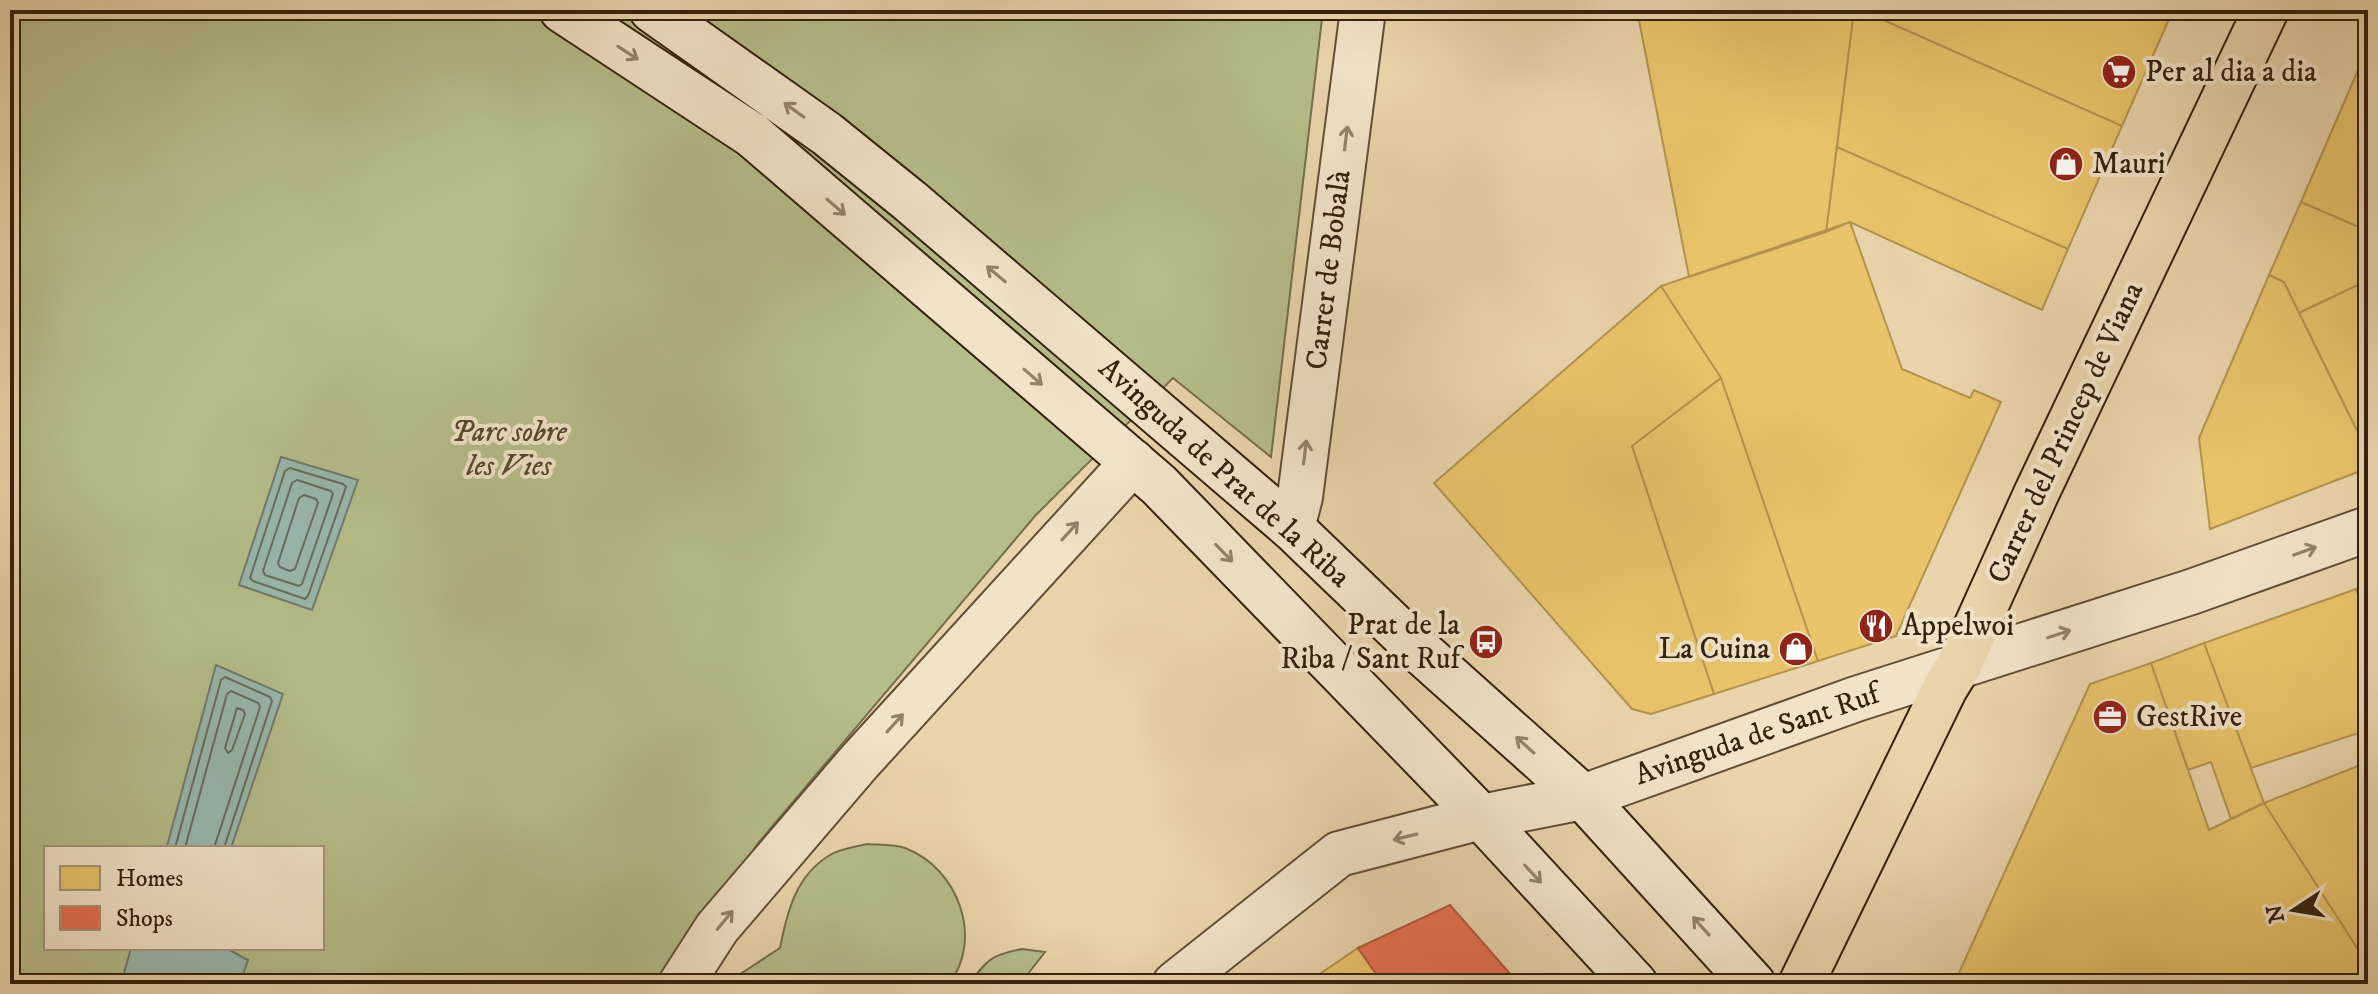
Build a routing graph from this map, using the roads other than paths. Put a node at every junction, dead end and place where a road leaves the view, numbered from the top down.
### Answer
1 (562, 10) edge
2 (652, 10) edge
3 (1363, 10) edge
4 (2266, 10) edge
5 (1133, 462) junction
6 (1292, 528) junction
7 (2368, 529) edge
8 (1958, 667) junction
9 (1583, 797) junction
10 (1481, 817) junction
11 (681, 984) edge
12 (1175, 984) edge
13 (1635, 984) edge
14 (1753, 984) edge
15 (1801, 984) edge

1 -> 5 main road, Avinguda de Prat de la Riba
6 -> 2 main road, Avinguda de Prat de la Riba
6 -> 3 main road, Carrer de Bobalà
4 - 8 main road, Carrer del Princep de Viana
5 -> 10 main road, Avinguda de Prat de la Riba
11 -> 5 main road
9 -> 6 main road, Avinguda de Prat de la Riba
8 -> 7 main road, Avinguda de Sant Ruf
8 - 9 main road, Avinguda de Sant Ruf
8 - 15 main road, Carrer del Princep de Viana
9 - 10 main road, Avinguda de Sant Ruf
14 -> 9 main road, Avinguda de Prat de la Riba
10 -> 12 main road, Avinguda de Sant Ruf
10 -> 13 main road, Avinguda de Prat de la Riba

